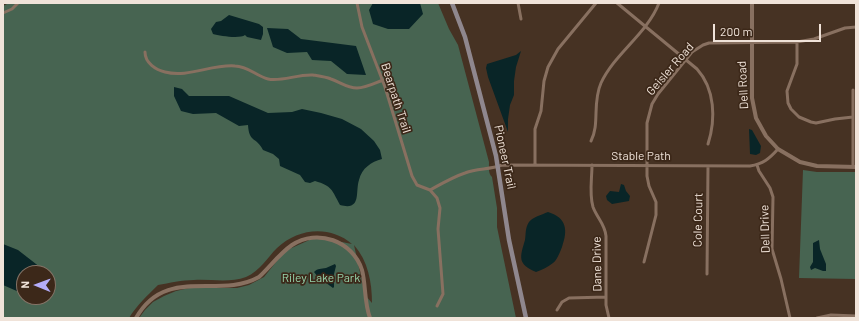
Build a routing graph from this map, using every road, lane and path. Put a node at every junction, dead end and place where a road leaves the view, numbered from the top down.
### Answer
1 (18, 3) edge
2 (358, 3) edge
3 (452, 3) edge
4 (518, 3) edge
5 (596, 3) edge
6 (617, 3) edge
7 (659, 3) edge
8 (752, 3) edge
9 (3, 13) edge
10 (521, 19) dead end
11 (644, 27) junction
12 (856, 27) edge
13 (752, 42) junction
14 (797, 42) junction
15 (144, 52) dead end
16 (686, 60) junction
17 (383, 80) junction
18 (853, 90) dead end
19 (853, 118) junction
20 (591, 141) dead end
21 (708, 144) dead end
22 (778, 149) junction
23 (535, 164) junction
24 (592, 165) junction
25 (647, 165) junction
26 (757, 165) junction
27 (498, 166) junction
28 (708, 166) junction
29 (855, 167) edge
30 (430, 190) junction
31 (644, 262) dead end
32 (707, 274) dead end
33 (606, 298) junction
34 (437, 306) dead end
35 (557, 310) dead end
36 (856, 316) edge
37 (136, 318) edge
38 (370, 318) edge
39 (526, 318) edge
40 (609, 318) edge
41 (790, 318) edge
42 (817, 318) edge

1 - 9 street
2 - 17 street, Bearpath Trail
3 - 27 main road, Pioneer Trail
4 - 10 street
5 - 23 street
6 - 11 street
7 - 11 street
8 - 13 street, Dell Road
11 - 16 street
11 - 20 street
12 - 14 street, Geisler Road
13 - 14 street, Geisler Road
13 - 16 street, Geisler Road
13 - 22 street, Dell Road
14 - 19 street
15 - 17 street
16 - 21 street
16 - 25 street, Geisler Road
17 - 30 street, Bearpath Trail
18 - 19 street
19 - 29 street
22 - 26 street
22 - 29 street, Dell Road
23 - 24 street, Stable Path
23 - 27 street, Stable Path
24 - 25 street, Stable Path
24 - 33 street, Dane Drive
25 - 28 street, Stable Path
25 - 31 street, Geisler Road
26 - 28 street, Stable Path
26 - 41 street, Dell Drive
27 - 30 street
27 - 39 main road, Pioneer Trail
28 - 32 street, Cole Court
30 - 34 street, Bearpath Trail
33 - 35 street
33 - 40 street, Dane Drive
36 - 42 street
37 - 38 street

